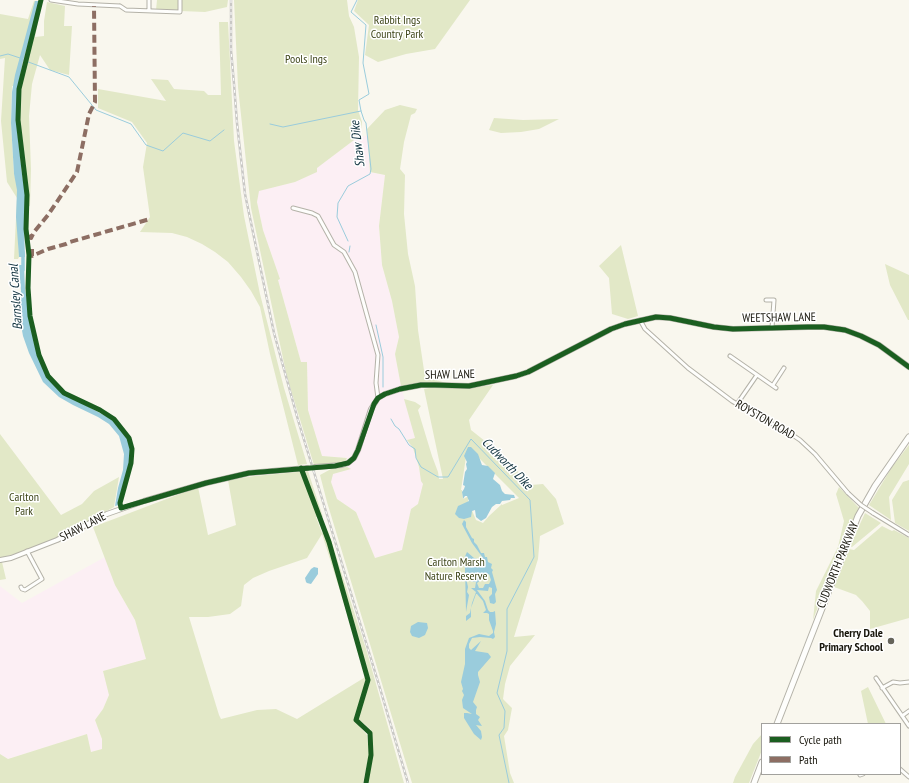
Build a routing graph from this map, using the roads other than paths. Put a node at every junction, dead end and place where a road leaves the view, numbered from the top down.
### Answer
1 (51, 0) edge
2 (120, 0) edge
3 (149, 0) edge
4 (180, 0) edge
5 (120, 6) junction
6 (149, 11) junction
7 (293, 208) dead end
8 (766, 300) dead end
9 (640, 320) junction
10 (772, 328) junction
11 (730, 356) dead end
12 (909, 367) edge
13 (784, 368) dead end
14 (757, 375) junction
15 (378, 398) junction
16 (737, 404) junction
17 (909, 437) edge
18 (315, 467) tunnel mouth
19 (307, 468) tunnel mouth
20 (909, 535) edge
21 (27, 551) junction
22 (0, 560) edge
23 (21, 587) dead end
24 (876, 678) dead end
25 (909, 682) edge
26 (882, 688) junction
27 (909, 711) edge
28 (902, 716) junction
29 (777, 723) edge
30 (909, 726) edge
31 (761, 765) edge
32 (901, 771) edge
33 (909, 777) edge
34 (754, 783) edge

1 - 5 street
2 - 5 street
3 - 6 street
4 - 6 street
5 - 6 street
7 - 15 street
8 - 10 street
9 - 10 street, WEETSHAW LANE
9 - 15 street, SHAW LANE
9 - 16 street, ROYSTON ROAD
10 - 12 street, WEETSHAW LANE
11 - 14 street
13 - 14 street
14 - 16 street
15 - 18 street
16 - 20 street, ROYSTON ROAD, bridge
17 - 29 highway, CUDWORTH PARKWAY
19 - 21 street, SHAW LANE
21 - 22 street, SHAW LANE
21 - 23 street
24 - 26 street
25 - 26 street
26 - 28 street
27 - 28 street
28 - 30 street
31 - 34 highway
32 - 33 street

